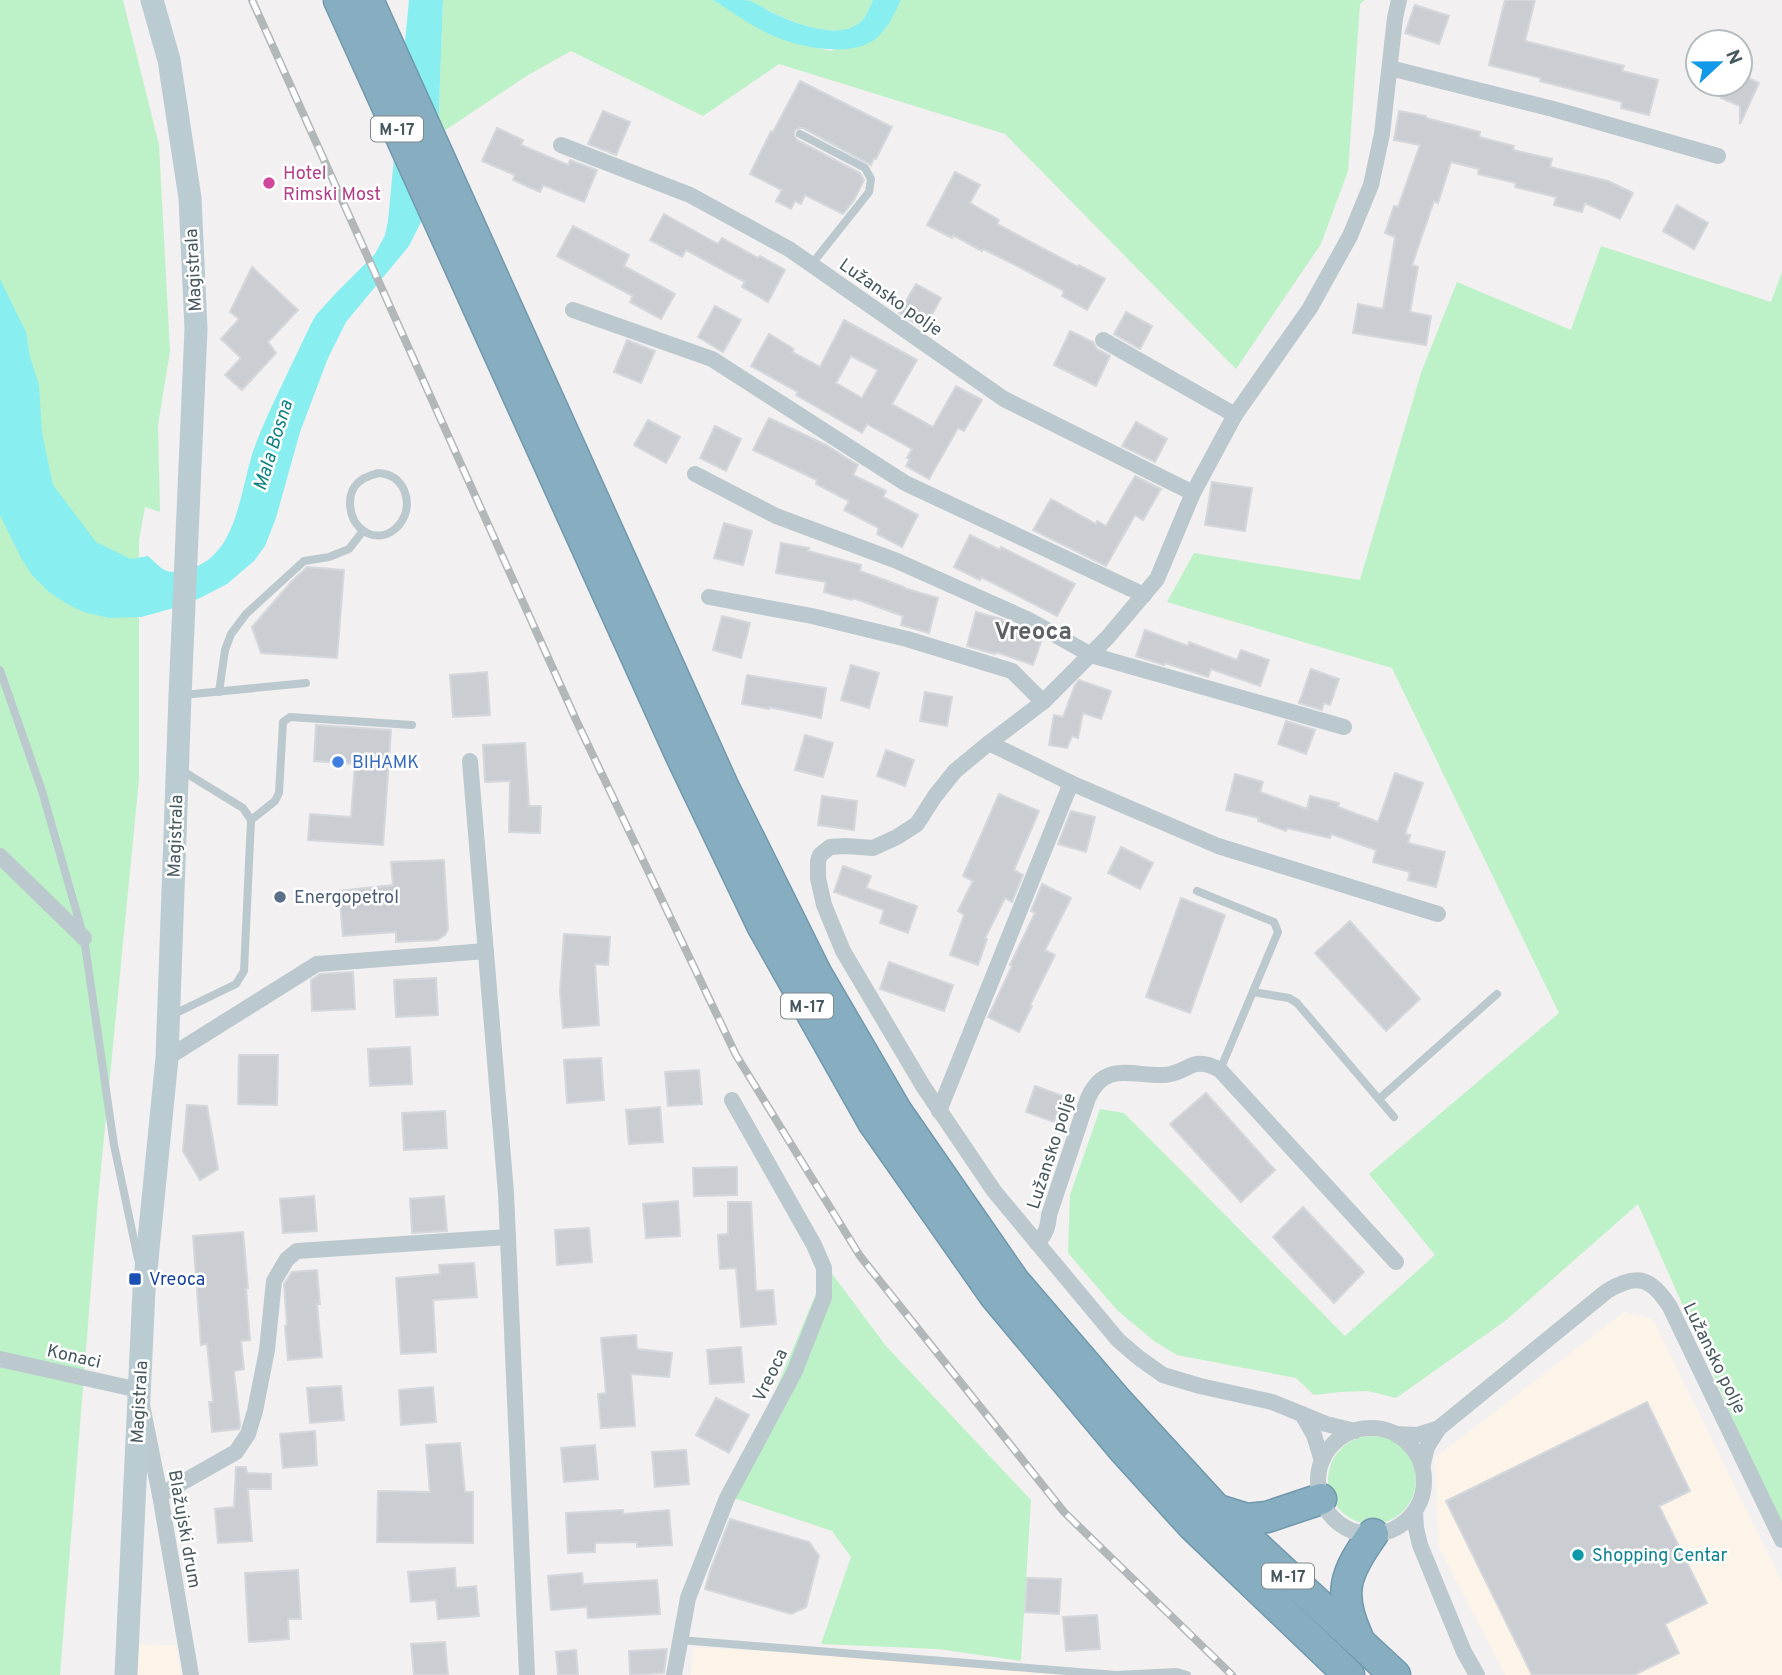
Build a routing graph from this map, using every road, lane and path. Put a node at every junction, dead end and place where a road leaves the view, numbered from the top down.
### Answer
1 (152, 0) edge
2 (339, 0) edge
3 (1399, 0) edge
4 (366, 17) edge
5 (1390, 68) junction
6 (800, 134) dead end
7 (561, 145) dead end
8 (1718, 156) dead end
9 (811, 265) junction
10 (573, 310) dead end
11 (1102, 340) dead end
12 (1235, 415) junction
13 (695, 474) dead end
14 (1193, 493) junction
15 (363, 531) junction
16 (1144, 595) junction
17 (709, 597) dead end
18 (1091, 655) junction
19 (0, 670) edge
20 (306, 683) dead end
21 (181, 688) junction
22 (219, 692) junction
23 (1043, 702) junction
24 (412, 725) dead end
25 (1345, 727) dead end
26 (989, 743) junction
27 (470, 761) dead end
28 (178, 768) junction
29 (1070, 783) junction
30 (251, 820) junction
31 (0, 856) edge
32 (1197, 891) dead end
33 (1438, 914) dead end
34 (84, 938) junction
35 (486, 951) junction
36 (1253, 992) junction
37 (1497, 994) dead end
38 (168, 1018) junction
39 (167, 1058) junction
40 (1220, 1070) junction
41 (1379, 1099) junction
42 (732, 1100) dead end
43 (939, 1111) junction
44 (1394, 1117) dead end
45 (508, 1237) junction
46 (1037, 1243) junction
47 (1396, 1262) dead end
48 (144, 1290) junction
49 (0, 1359) edge
50 (139, 1390) junction
51 (1302, 1414) junction
52 (1439, 1427) junction
53 (1355, 1431) junction
54 (1396, 1434) junction
55 (1322, 1461) junction
56 (1422, 1468) junction
57 (160, 1494) junction
58 (1321, 1499) junction
59 (1217, 1510) junction
60 (1415, 1511) junction
61 (1382, 1532) junction
62 (1782, 1540) edge
63 (1420, 1545) junction
64 (680, 1640) junction
65 (1359, 1642) junction
66 (126, 1675) edge
67 (191, 1675) edge
68 (527, 1675) edge
69 (674, 1675) edge
70 (1187, 1675) edge
71 (1349, 1675) edge
72 (1395, 1675) edge
73 (1478, 1675) edge

1 - 21 main road, Magistrala
2 - 4 highway, M-17
3 - 5 street, Lužansko polje
4 - 59 highway, M-17
4 - 71 highway, M-17
5 - 8 street
5 - 12 street, Lužansko polje
6 - 9 lane
7 - 9 street, Lužansko polje
9 - 14 street, Lužansko polje
10 - 16 street
11 - 12 street
12 - 14 street, Lužansko polje
13 - 18 street
14 - 16 street, Lužansko polje
15 - 15 lane
15 - 22 lane
16 - 18 street, Lužansko polje
17 - 23 street
18 - 23 street, Lužansko polje
18 - 25 street
19 - 34 lane
20 - 22 lane
21 - 22 lane
21 - 28 main road, Magistrala
23 - 26 street, Lužansko polje
24 - 30 lane
26 - 29 street
26 - 43 street, Lužansko polje
27 - 35 street
28 - 30 lane
28 - 38 main road, Magistrala
29 - 33 street
29 - 43 street
30 - 38 lane
31 - 34 street
32 - 36 lane
34 - 48 lane
35 - 39 street
35 - 45 street
36 - 40 lane
36 - 41 lane
37 - 41 lane
38 - 39 main road, Magistrala
39 - 48 main road, Magistrala
40 - 46 street, Lužansko polje
40 - 47 street
41 - 44 lane
42 - 64 street, Vreoca
43 - 46 street, Lužansko polje
45 - 57 street
45 - 68 street
46 - 51 street, Lužansko polje
48 - 50 main road, Magistrala
49 - 50 street, Konaci
50 - 57 street, Blažujski drum
50 - 66 main road, Magistrala
51 - 53 street, Lužansko polje
51 - 55 street
52 - 54 street
52 - 56 street, Lužansko polje
52 - 62 street, Lužansko polje
53 - 54 street
53 - 55 street
54 - 56 street
55 - 58 street
56 - 60 street
57 - 67 street, Blažujski drum
58 - 59 highway
58 - 61 street
59 - 65 highway, M-17
60 - 61 street
60 - 63 street
61 - 63 street
61 - 65 highway
63 - 73 street
64 - 69 street, Vreoca
64 - 70 lane
65 - 72 highway, M-17

